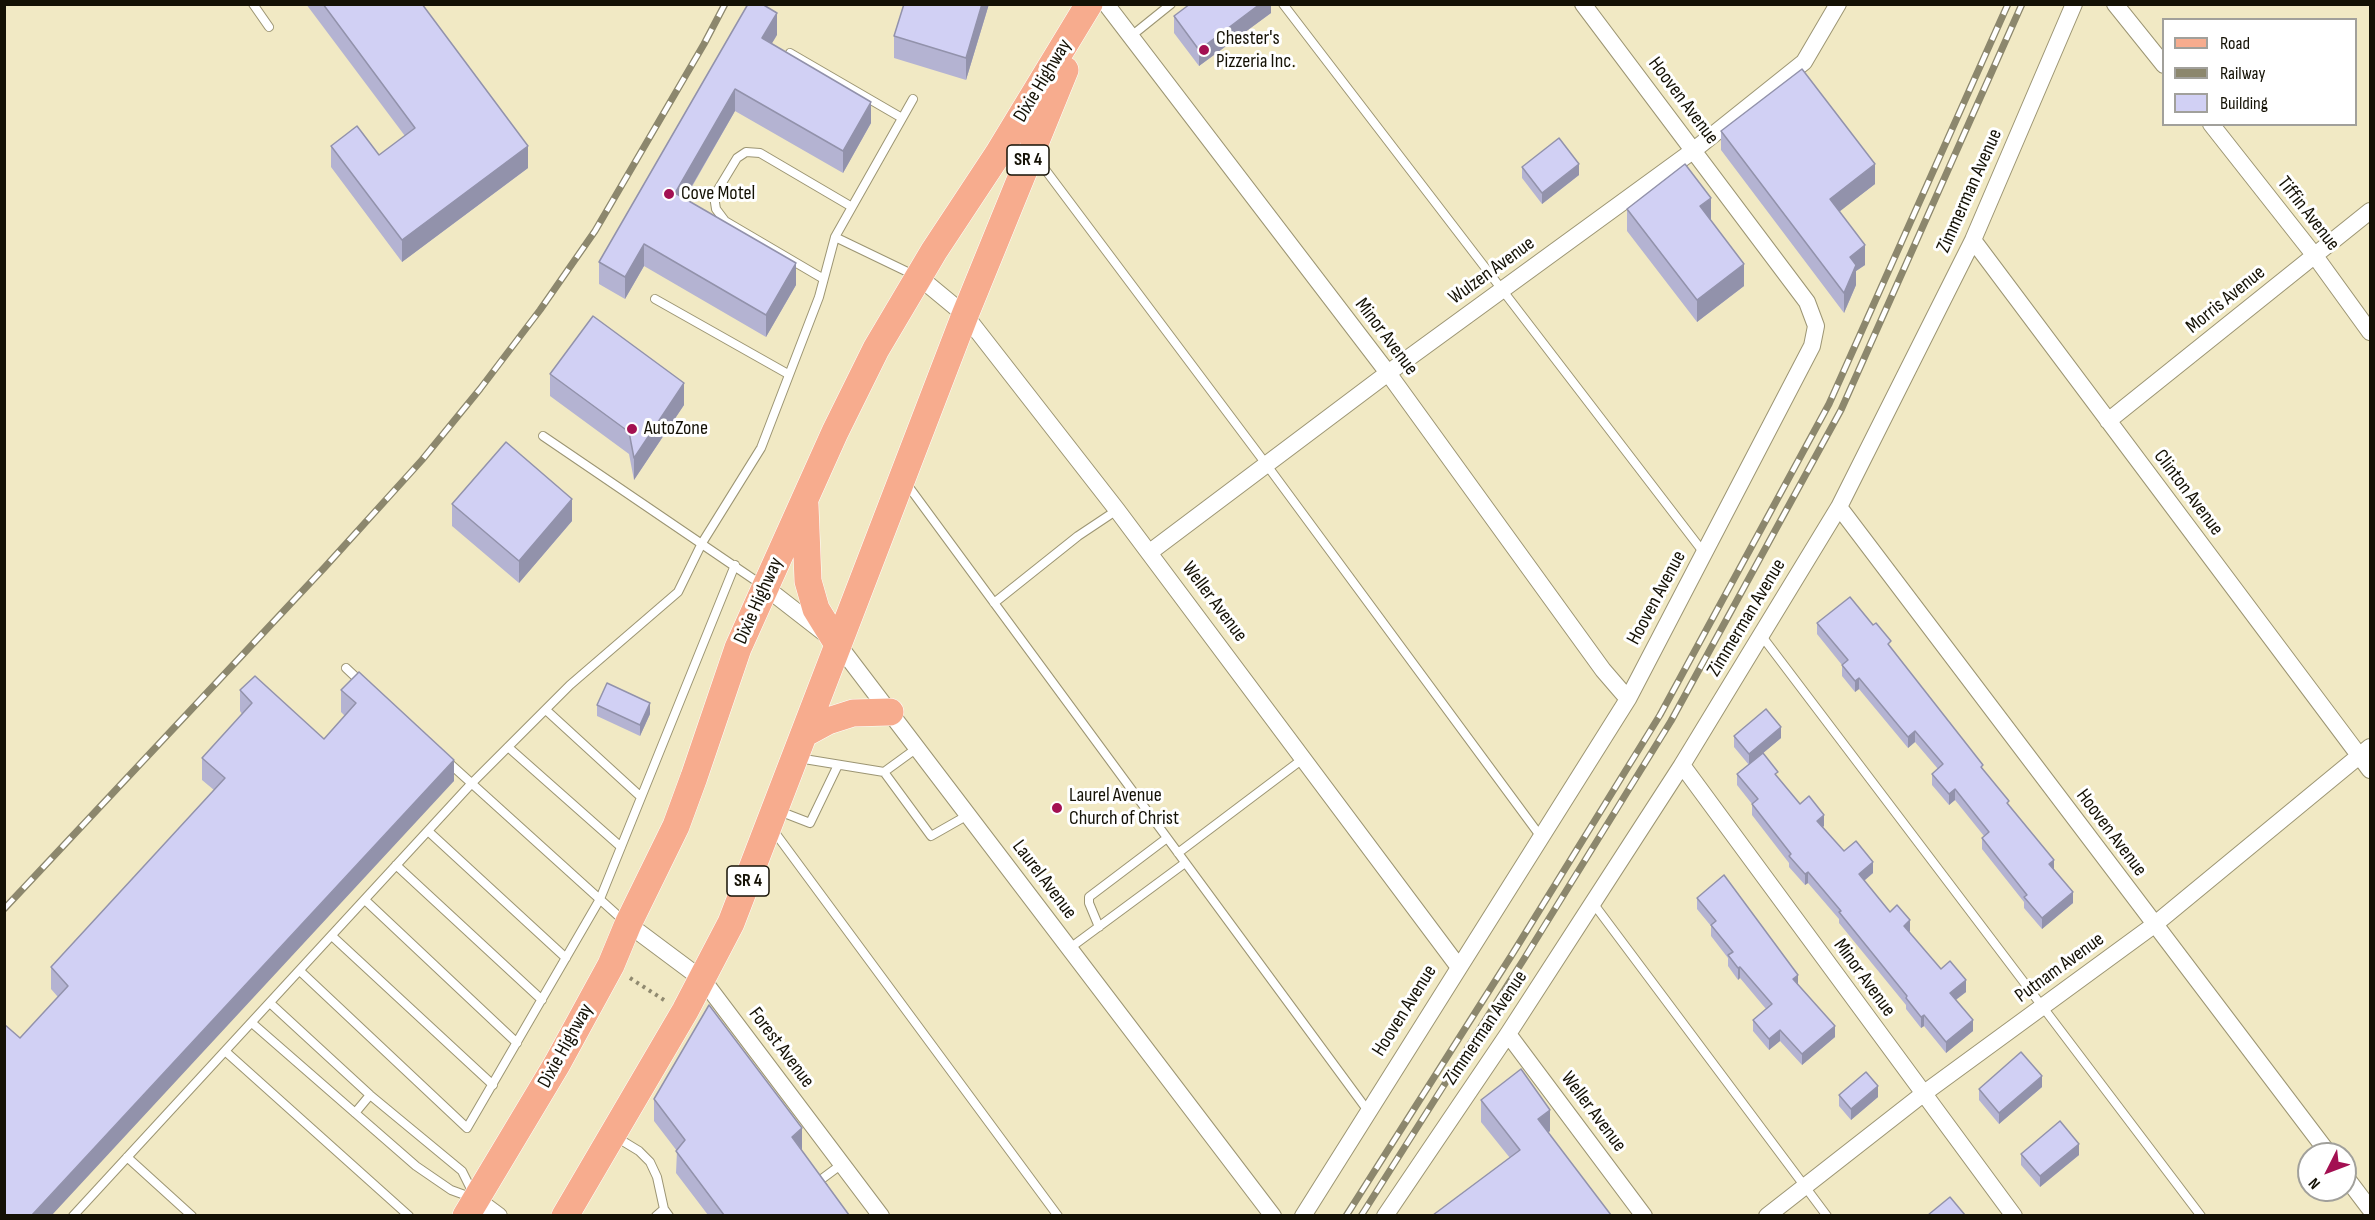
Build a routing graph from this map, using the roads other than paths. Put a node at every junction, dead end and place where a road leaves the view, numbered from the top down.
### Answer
1 (253, 4) edge
2 (1090, 4) edge
3 (1106, 4) edge
4 (1283, 4) edge
5 (1582, 4) edge
6 (1838, 4) edge
7 (2074, 4) edge
8 (2115, 4) edge
9 (1168, 5) edge
10 (269, 27) dead end
11 (1130, 37) junction
12 (790, 53) edge
13 (2162, 64) edge
14 (912, 99) dead end
15 (902, 118) junction
16 (2213, 126) edge
17 (1694, 150) junction
18 (1031, 151) junction
19 (852, 207) junction
20 (2370, 212) edge
21 (835, 237) junction
22 (1973, 240) junction
23 (2314, 256) junction
24 (919, 277) junction
25 (822, 278) junction
26 (1503, 290) junction
27 (655, 299) dead end
28 (964, 315) junction
29 (2370, 332) edge
30 (788, 374) junction
31 (1388, 374) junction
32 (2108, 421) junction
33 (543, 436) dead end
34 (1266, 464) junction
35 (902, 478) junction
36 (805, 500) junction
37 (1839, 507) junction
38 (1117, 510) junction
39 (702, 543) junction
40 (1150, 552) junction
41 (1704, 553) junction
42 (735, 565) junction
43 (765, 586) junction
44 (994, 603) junction
45 (1761, 635) junction
46 (837, 643) junction
47 (346, 668) dead end
48 (371, 691) edge
49 (1628, 699) junction
50 (546, 710) junction
51 (890, 712) junction
52 (799, 746) junction
53 (508, 747) junction
54 (918, 748) junction
55 (2365, 751) edge
56 (438, 753) edge
57 (1304, 758) junction
58 (838, 765) junction
59 (1682, 765) junction
60 (2370, 770) edge
61 (884, 772) junction
62 (471, 784) junction
63 (641, 797) junction
64 (968, 815) junction
65 (773, 818) junction
66 (428, 831) junction
67 (1541, 837) junction
68 (1167, 838) junction
69 (621, 847) junction
70 (1178, 853) junction
71 (1185, 863) junction
72 (396, 866) junction
73 (600, 899) junction
74 (365, 900) junction
75 (1593, 903) junction
76 (628, 924) junction
77 (2154, 925) junction
78 (1099, 927) junction
79 (332, 936) junction
80 (1070, 948) junction
81 (566, 958) junction
82 (1458, 966) junction
83 (300, 971) junction
84 (703, 980) junction
85 (542, 1000) junction
86 (270, 1003) junction
87 (2041, 1008) junction
88 (252, 1023) junction
89 (1508, 1034) junction
90 (517, 1043) junction
91 (225, 1051) junction
92 (493, 1085) junction
93 (1923, 1094) junction
94 (370, 1095) junction
95 (1368, 1111) junction
96 (355, 1113) junction
97 (613, 1135) junction
98 (2320, 1142) edge
99 (128, 1157) junction
100 (842, 1164) junction
101 (1805, 1186) junction
102 (2357, 1192) edge
103 (832, 1198) edge
104 (471, 1207) edge
105 (2370, 1209) edge
106 (667, 1212) edge
107 (73, 1215) edge
108 (192, 1215) edge
109 (409, 1215) edge
110 (499, 1215) edge
111 (565, 1215) edge
112 (656, 1215) edge
113 (881, 1215) edge
114 (1058, 1215) edge
115 (1273, 1215) edge
116 (1303, 1215) edge
117 (1385, 1215) edge
118 (1644, 1215) edge
119 (1767, 1215) edge
120 (1827, 1215) edge
121 (2014, 1215) edge
122 (2200, 1215) edge

1 - 10 lane
2 - 18 main road, Dixie Highway / SR 4
2 - 24 main road, Dixie Highway / SR 4
3 - 11 street, Minor Avenue
4 - 26 lane
5 - 17 street, Hooven Avenue
6 - 17 street, Wulzen Avenue
7 - 22 street, Zimmerman Avenue
8 - 13 street
9 - 11 lane
11 - 31 street, Minor Avenue
12 - 15 lane
14 - 15 lane
15 - 19 lane
16 - 23 street, Tiffin Avenue
17 - 26 street, Wulzen Avenue
17 - 41 street, Hooven Avenue
18 - 28 main road, Dixie Highway / SR 4
18 - 34 lane
19 - 21 lane
19 - 25 lane
20 - 23 street, Morris Avenue
21 - 24 lane
21 - 25 lane
22 - 32 street, Clinton Avenue
22 - 37 street, Zimmerman Avenue
23 - 29 street, Tiffin Avenue
23 - 32 street, Morris Avenue
24 - 28 street, Weller Avenue
24 - 36 main road, Dixie Highway / SR 4
25 - 30 lane
26 - 31 street, Wulzen Avenue
26 - 41 lane
27 - 30 lane
28 - 35 main road, Dixie Highway / SR 4
28 - 38 street, Weller Avenue
30 - 39 lane
31 - 34 street, Wulzen Avenue
31 - 49 street, Minor Avenue
32 - 55 street, Clinton Avenue
33 - 39 lane
34 - 40 street, Wulzen Avenue
34 - 67 lane
35 - 44 lane
35 - 46 main road, Dixie Highway / SR 4
36 - 43 main road, Dixie Highway / SR 4
36 - 46 main road
37 - 45 street, Zimmerman Avenue
37 - 77 street, Hooven Avenue
38 - 40 street, Weller Avenue
38 - 44 lane
39 - 42 lane
39 - 50 lane
40 - 57 street, Weller Avenue
41 - 49 street, Hooven Avenue
42 - 43 lane
42 - 63 lane
43 - 46 street, Laurel Avenue
43 - 76 main road, Dixie Highway / SR 4
44 - 68 lane
45 - 59 street, Zimmerman Avenue
45 - 87 lane
46 - 51 street, Laurel Avenue
46 - 52 main road, Dixie Highway / SR 4
47 - 48 lane
49 - 67 street, Hooven Avenue
50 - 53 lane
50 - 63 lane
51 - 52 main road
51 - 54 street, Laurel Avenue
52 - 58 lane
52 - 65 main road, Dixie Highway / SR 4
53 - 62 lane
53 - 69 lane
54 - 61 lane
54 - 64 street, Laurel Avenue
55 - 60 street, Clinton Avenue
55 - 77 street, Putnam Avenue
56 - 62 lane
57 - 70 lane
57 - 82 street, Weller Avenue
58 - 61 lane
58 - 65 lane
59 - 75 street, Zimmerman Avenue
59 - 93 street, Minor Avenue
61 - 64 lane
62 - 66 lane
62 - 73 lane
63 - 69 lane
64 - 80 street, Laurel Avenue
65 - 84 main road, Dixie Highway / SR 4
65 - 114 lane
66 - 72 lane
66 - 81 lane
67 - 82 street, Hooven Avenue
68 - 70 lane
68 - 78 lane
69 - 73 lane
70 - 71 lane
71 - 78 lane
71 - 95 lane
72 - 74 lane
72 - 85 lane
73 - 76 lane
73 - 81 lane
74 - 79 lane
74 - 90 lane
75 - 89 street, Zimmerman Avenue
75 - 101 lane
76 - 84 street, Forest Avenue
76 - 104 main road, Dixie Highway / SR 4
77 - 87 street, Putnam Avenue
77 - 98 street, Hooven Avenue
78 - 80 lane
79 - 83 lane
79 - 92 lane
80 - 115 street, Laurel Avenue
81 - 85 lane
82 - 95 street, Hooven Avenue
83 - 86 lane
83 - 92 lane
84 - 97 main road, Dixie Highway / SR 4
84 - 100 street, Forest Avenue
85 - 90 lane
86 - 88 lane
86 - 94 lane
87 - 93 street, Putnam Avenue
87 - 122 lane
88 - 91 lane
88 - 96 lane
89 - 117 street, Zimmerman Avenue
89 - 118 street, Weller Avenue
90 - 92 lane
91 - 99 lane
91 - 109 lane
93 - 101 street, Putnam Avenue
93 - 121 street, Minor Avenue
94 - 96 lane
94 - 104 lane
95 - 116 street, Hooven Avenue
96 - 104 lane
97 - 106 lane
97 - 111 main road, Dixie Highway / SR 4
99 - 107 lane
99 - 108 lane
100 - 103 lane
100 - 113 street, Forest Avenue
101 - 119 street, Putnam Avenue
101 - 120 lane
102 - 105 street
104 - 110 street
106 - 112 lane

